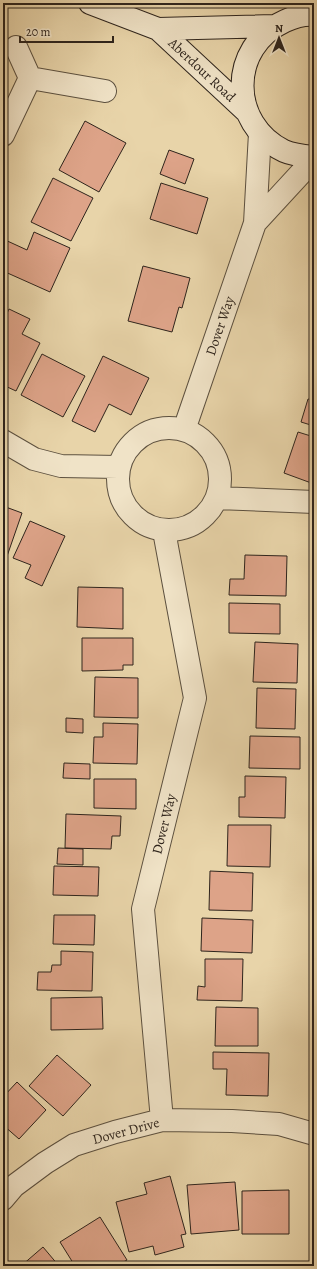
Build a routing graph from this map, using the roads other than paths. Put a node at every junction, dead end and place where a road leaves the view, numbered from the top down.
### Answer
1 (90, 3) edge
2 (314, 15) edge
3 (274, 26) junction
4 (158, 29) junction
5 (16, 46) dead end
6 (30, 78) junction
7 (105, 91) dead end
8 (246, 111) junction
9 (260, 134) junction
10 (3, 135) edge
11 (314, 158) edge
12 (255, 223) junction
13 (184, 430) junction
14 (3, 441) edge
15 (118, 468) junction
16 (217, 498) junction
17 (314, 502) edge
18 (164, 531) junction
19 (162, 1120) junction
20 (314, 1134) edge
21 (3, 1199) edge

1 - 4 street, Aberdour Road
2 - 3 street, Aberdour Road
3 - 4 street, Aberdour Road
3 - 8 street, Aberdour Road
4 - 8 street, Aberdour Road
5 - 6 street
6 - 7 street
6 - 10 street
8 - 9 street, Aberdour Road
9 - 11 street, Aberdour Road
9 - 12 street
11 - 12 street
12 - 13 street, Dover Way
13 - 15 street
13 - 16 street
14 - 15 street
15 - 18 street
16 - 17 street
16 - 18 street
18 - 19 street, Dover Way
19 - 20 street, Dover Drive
19 - 21 street, Dover Drive

